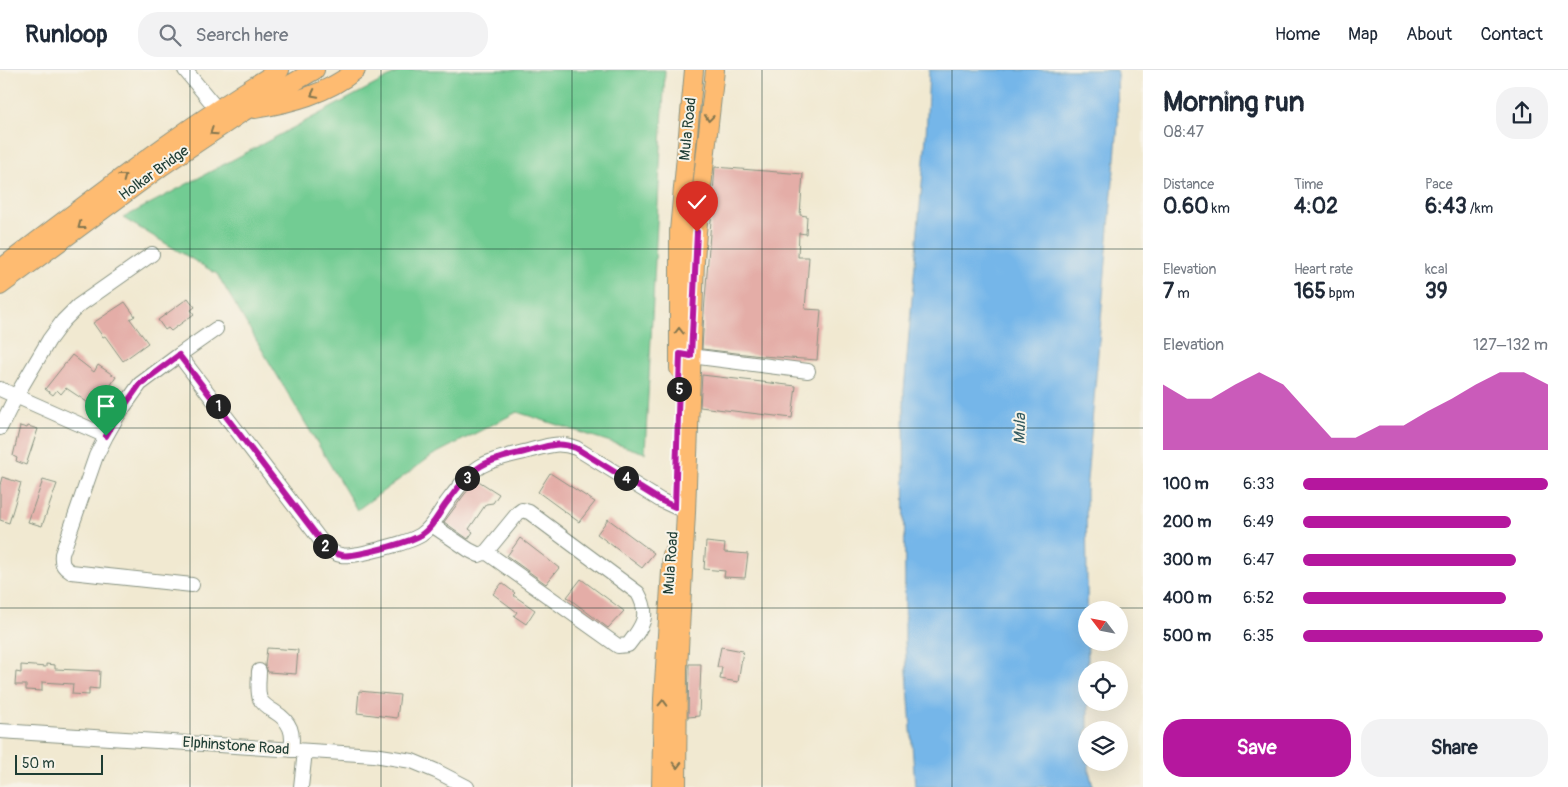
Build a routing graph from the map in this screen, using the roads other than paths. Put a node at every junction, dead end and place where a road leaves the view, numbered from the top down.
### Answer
1 (185, 70) edge
2 (280, 70) edge
3 (314, 70) edge
4 (356, 70) edge
5 (694, 70) edge
6 (715, 70) edge
7 (217, 109) junction
8 (243, 112) junction
9 (152, 254) dead end
10 (690, 260) junction
11 (1, 283) edge
12 (216, 329) dead end
13 (179, 355) junction
14 (685, 355) junction
15 (808, 371) dead end
16 (0, 389) edge
17 (16, 396) junction
18 (0, 428) edge
19 (106, 436) junction
20 (681, 510) junction
21 (432, 525) junction
22 (486, 552) junction
23 (192, 585) dead end
24 (259, 670) dead end
25 (670, 729) junction
26 (0, 731) edge
27 (298, 750) junction
28 (300, 785) edge
29 (467, 787) edge
30 (661, 787) edge
31 (677, 787) edge

1 - 7 street
2 - 7 main road
3 - 8 main road, Holkar Bridge
4 -> 8 main road
5 - 10 main road, Mula Road
6 -> 10 main road
11 -> 7 main road
8 -> 11 main road, Holkar Bridge
9 - 17 street
10 - 14 main road, Mula Road
12 - 13 street
13 - 19 street
13 - 21 street
14 - 15 street
14 - 20 main road, Mula Road
16 - 17 street
17 - 18 street
17 - 19 street
19 - 23 street
20 - 21 street
20 - 25 main road, Mula Road
21 - 22 street
22 - 22 street
24 - 27 street
25 - 30 main road, Mula Road
25 -> 31 main road, Mula Road
26 - 27 street, Elphinstone Road
27 - 28 street
27 - 29 street, Elphinstone Road

